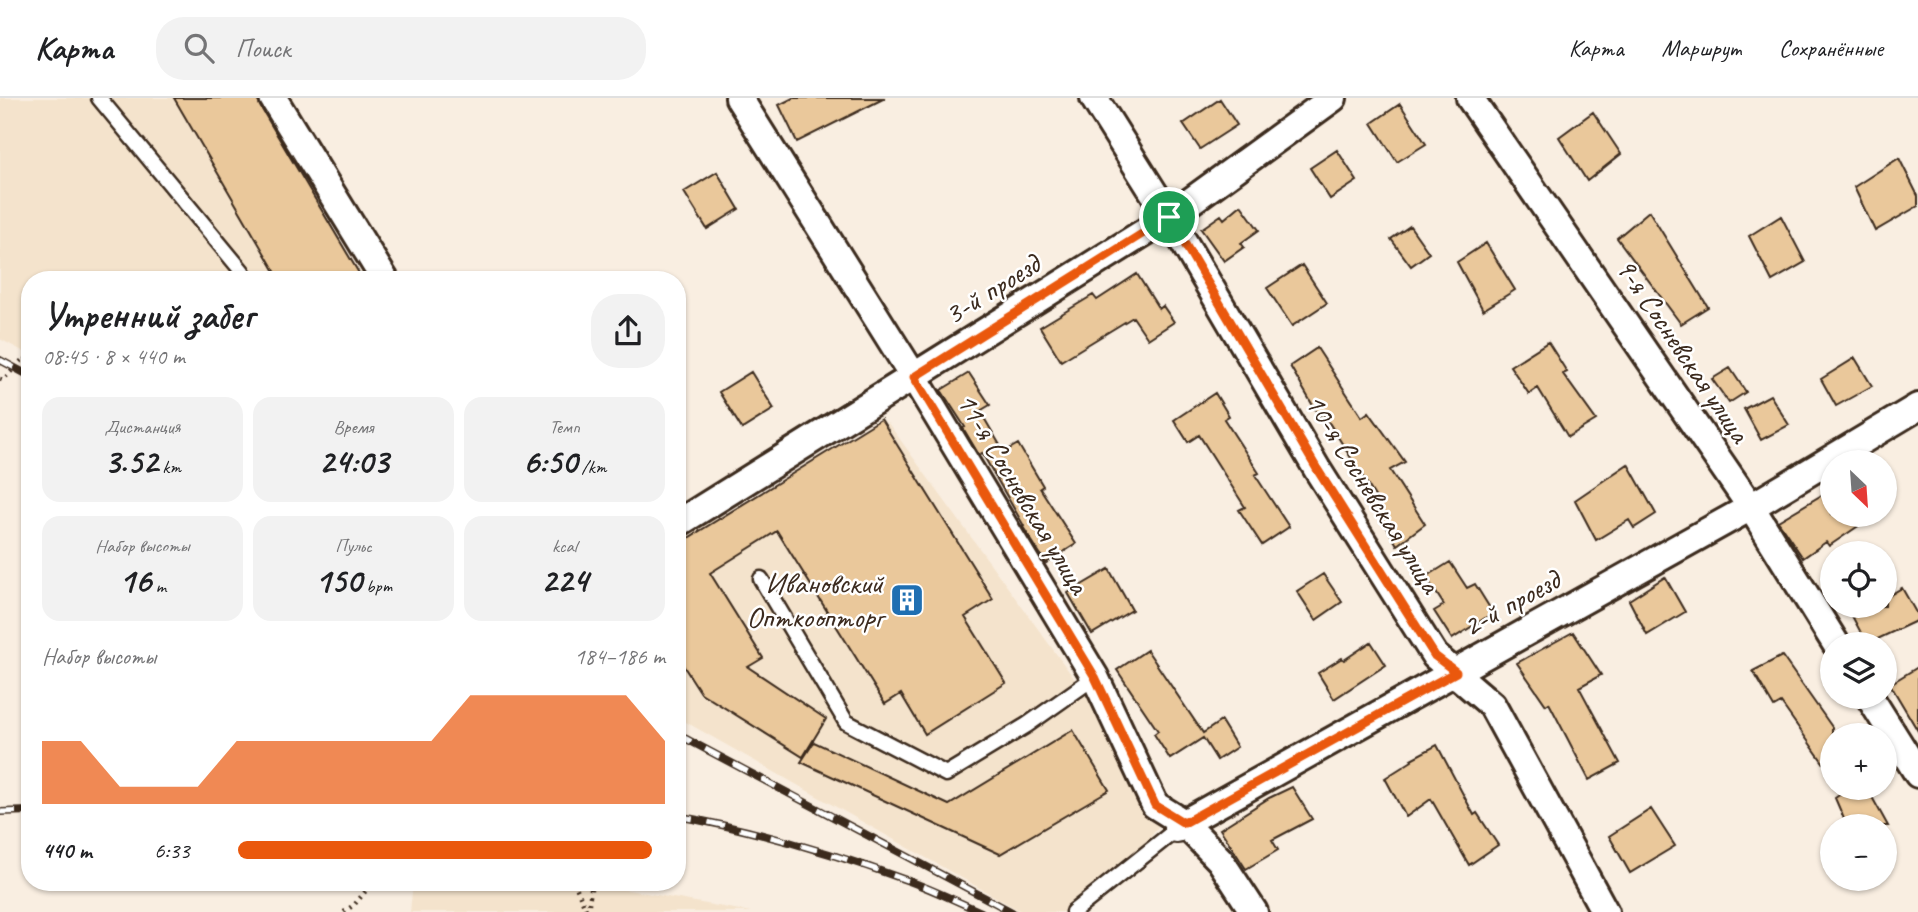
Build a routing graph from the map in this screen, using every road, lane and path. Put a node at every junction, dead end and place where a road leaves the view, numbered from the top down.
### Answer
1 (99, 98) edge
2 (273, 98) edge
3 (739, 98) edge
4 (1094, 98) edge
5 (1333, 98) edge
6 (1470, 98) edge
7 (1169, 217) junction
8 (242, 271) edge
9 (379, 271) edge
10 (21, 362) edge
11 (914, 377) junction
12 (0, 379) edge
13 (1918, 407) edge
14 (1751, 507) junction
15 (686, 518) edge
16 (761, 579) dead end
17 (1829, 632) edge
18 (1456, 672) junction
19 (1095, 677) junction
20 (1877, 709) edge
21 (1918, 774) edge
22 (1180, 826) junction
23 (366, 891) edge
24 (578, 891) edge
25 (591, 891) edge
26 (344, 912) edge
27 (588, 912) edge
28 (1073, 912) edge
29 (1254, 912) edge
30 (1605, 912) edge

1 - 8 lane
2 - 9 street
3 - 11 street, 11-я Сосневская улица
4 - 7 street, 10-я Сосневская улица
5 - 7 street, 3-й проезд
6 - 14 street, 9-я Сосневская улица
7 - 11 street, 3-й проезд
7 - 18 street, 10-я Сосневская улица
10 - 12 path
11 - 15 street, 3-й проезд
11 - 19 street, 11-я Сосневская улица
13 - 14 street, 2-й проезд
14 - 17 street, 9-я Сосневская улица
14 - 18 street, 2-й проезд
16 - 19 lane
18 - 22 street, 2-й проезд
18 - 30 street, 10-я Сосневская улица
19 - 22 street, 11-я Сосневская улица
20 - 21 street
22 - 28 lane, 2-й проезд
22 - 29 street, 11-я Сосневская улица
23 - 26 path
24 - 27 path
25 - 27 path

